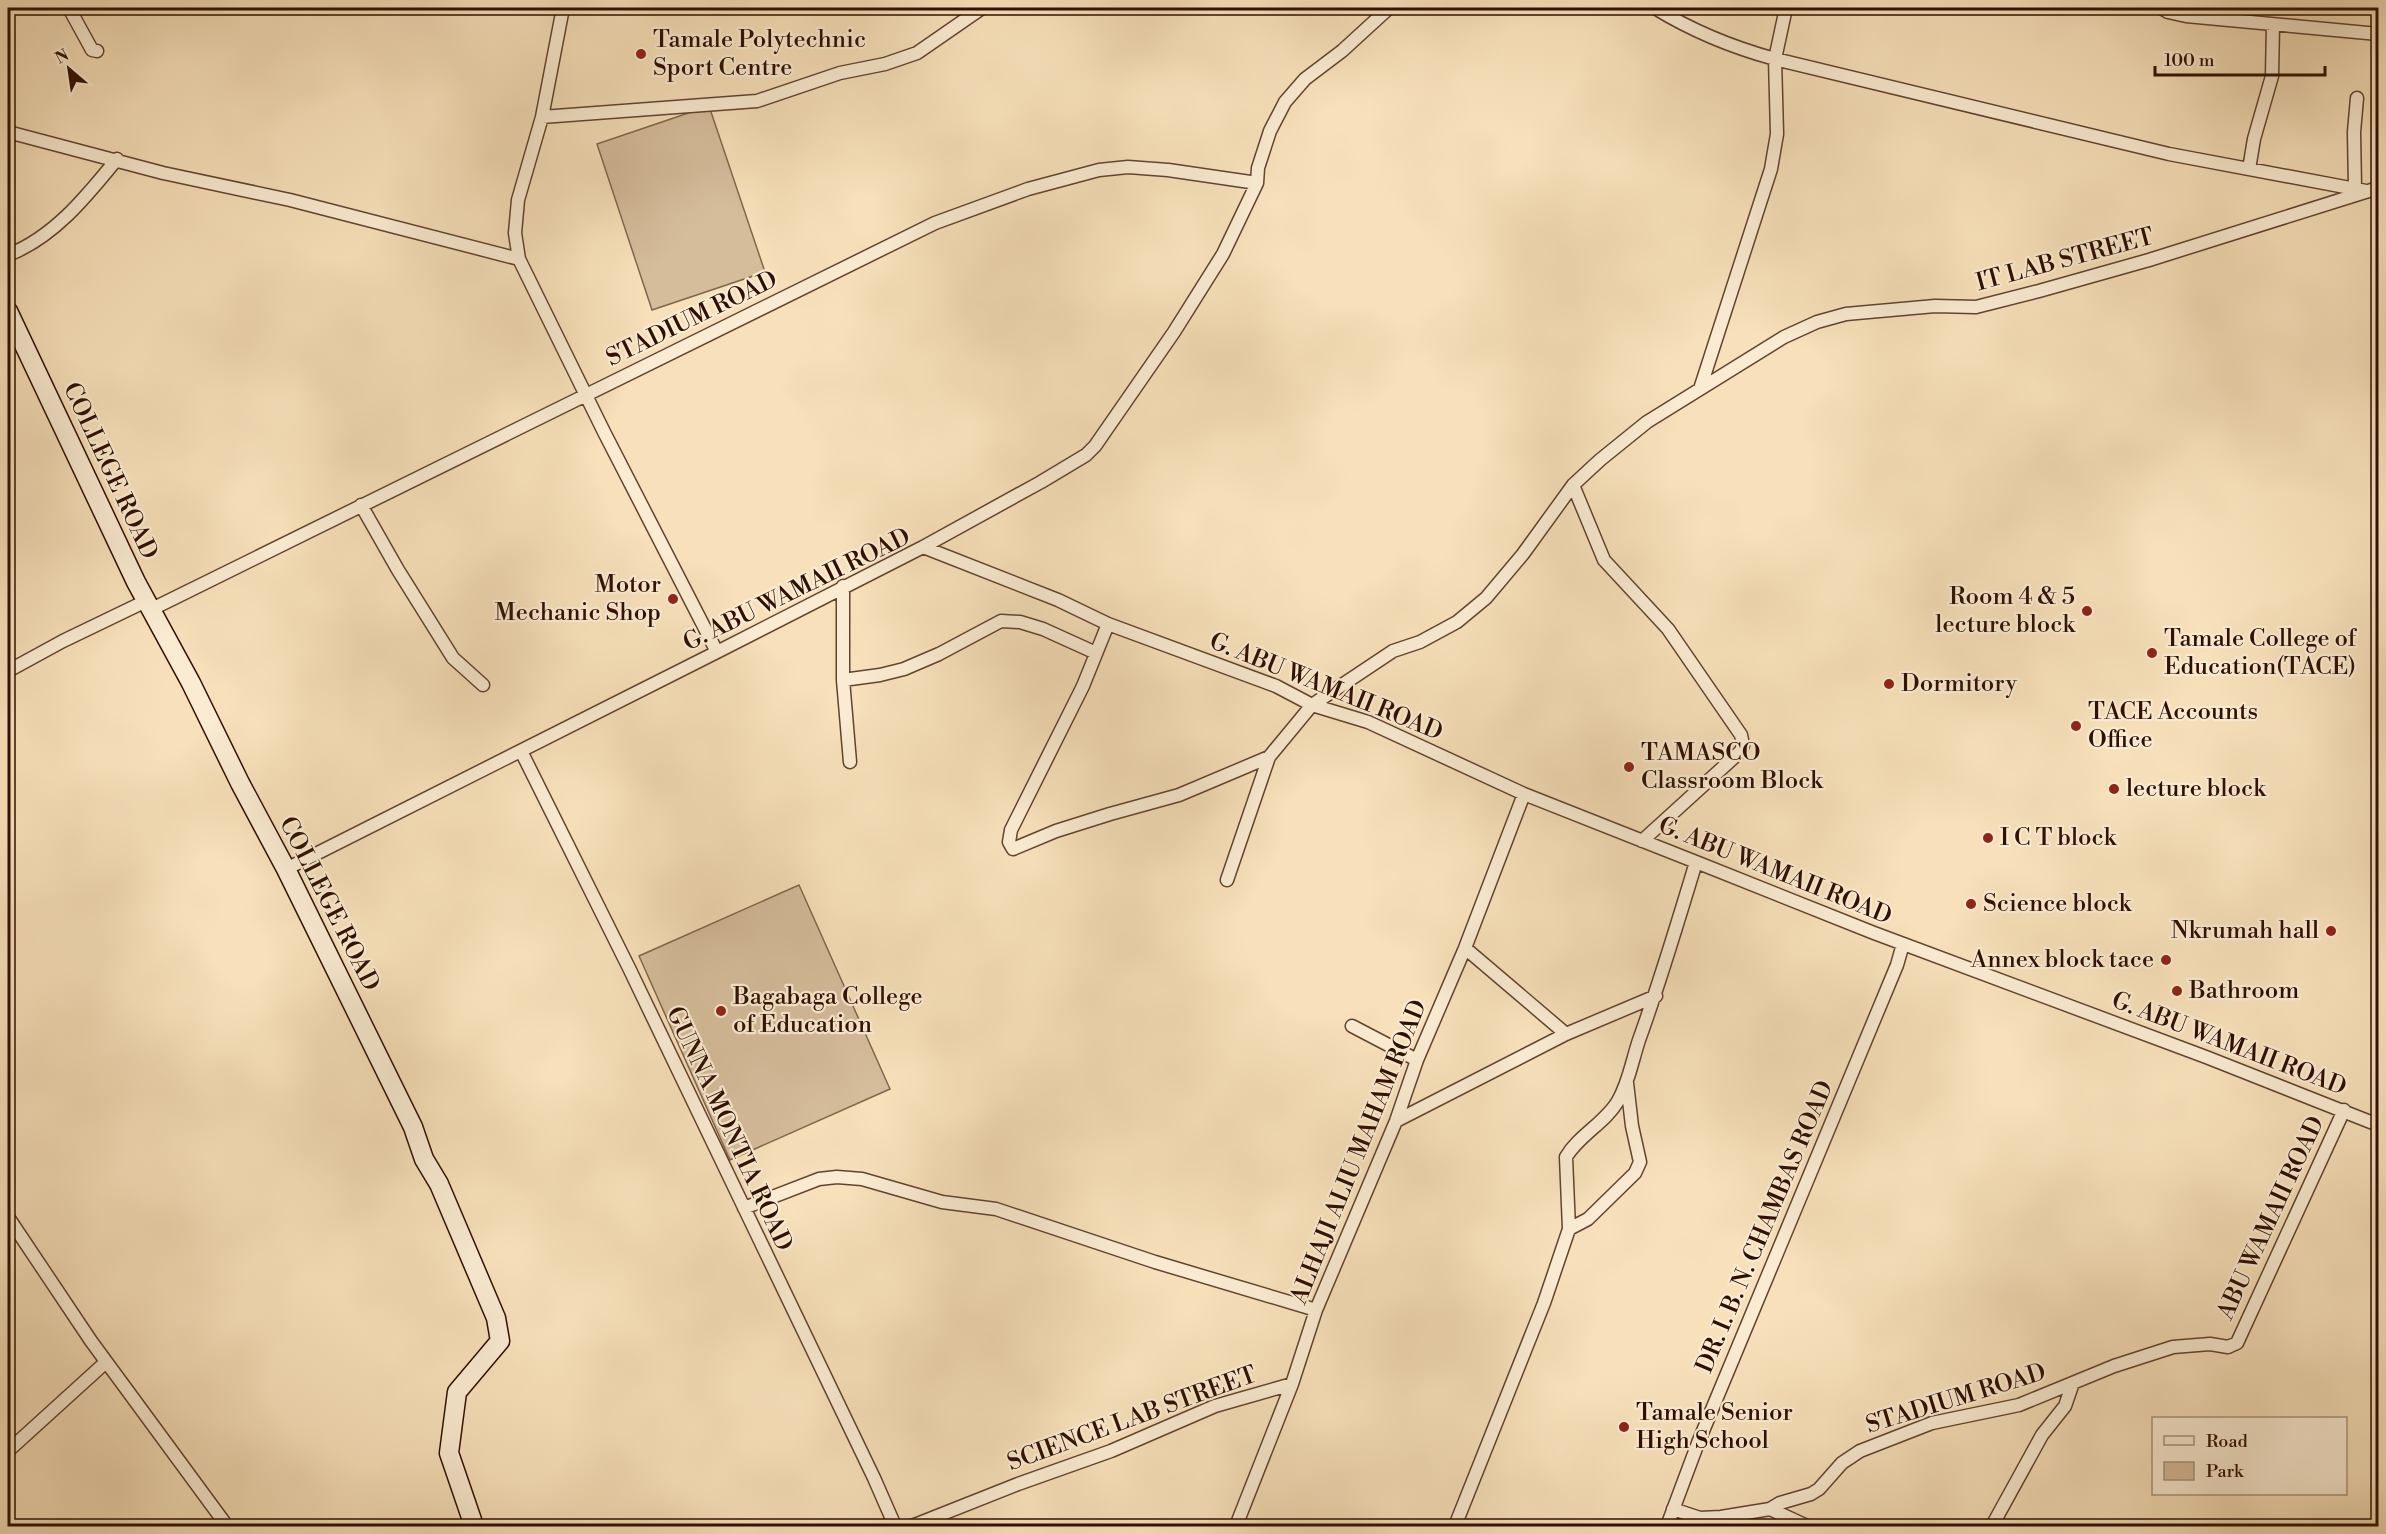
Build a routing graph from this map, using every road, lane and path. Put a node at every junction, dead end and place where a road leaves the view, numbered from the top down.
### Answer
1 (69, 8) edge
2 (562, 8) edge
3 (982, 8) edge
4 (1389, 8) edge
5 (1655, 8) edge
6 (1786, 8) edge
7 (2161, 8) edge
8 (2273, 25) junction
9 (2379, 34) edge
10 (97, 51) dead end
11 (1775, 59) junction
12 (2357, 98) dead end
13 (542, 117) junction
14 (8, 132) edge
15 (117, 159) junction
16 (2249, 169) junction
17 (1257, 183) junction
18 (2370, 190) edge
19 (8, 255) edge
20 (519, 259) junction
21 (8, 311) edge
22 (1700, 389) junction
23 (587, 393) junction
24 (1573, 484) junction
25 (361, 505) junction
26 (923, 547) junction
27 (843, 586) junction
28 (148, 606) junction
29 (1108, 624) junction
30 (717, 652) junction
31 (1096, 654) junction
32 (8, 671) edge
33 (843, 680) junction
34 (483, 685) dead end
35 (1312, 705) junction
36 (521, 751) junction
37 (1269, 757) junction
38 (850, 762) dead end
39 (1524, 794) junction
40 (1642, 841) junction
41 (1696, 862) junction
42 (286, 868) junction
43 (1227, 880) dead end
44 (1903, 944) junction
45 (1465, 948) junction
46 (1656, 996) junction
47 (1352, 1026) dead end
48 (1566, 1034) junction
49 (1417, 1060) junction
50 (1627, 1082) junction
51 (2344, 1110) junction
52 (1396, 1121) junction
53 (2379, 1125) edge
54 (744, 1208) junction
55 (8, 1217) edge
56 (1569, 1229) junction
57 (1316, 1310) junction
58 (2237, 1343) joint
59 (106, 1362) junction
60 (2073, 1383) junction
61 (1292, 1384) junction
62 (8, 1451) edge
63 (1673, 1509) junction
64 (1770, 1509) junction
65 (228, 1527) edge
66 (474, 1527) edge
67 (895, 1527) edge
68 (912, 1527) edge
69 (1236, 1527) edge
70 (1455, 1527) edge
71 (1666, 1527) edge
72 (1807, 1527) edge
73 (1992, 1527) edge

1 - 10 street
2 - 13 street
3 - 13 street
4 - 17 street
5 - 11 street
6 - 11 street
7 - 8 street
8 - 9 street
8 - 16 street
11 - 16 street
11 - 22 street
12 - 18 street
13 - 20 street
14 - 15 street
15 - 19 street
15 - 20 street
16 - 18 street
17 - 23 street, STADIUM ROAD
17 - 26 street
18 - 22 street, IT LAB STREET
20 - 23 street
21 - 28 street, COLLEGE ROAD
22 - 24 street, IT LAB STREET
23 - 25 street, STADIUM ROAD
23 - 30 street
24 - 35 street, IT LAB STREET
24 - 40 street
25 - 28 street, STADIUM ROAD
25 - 34 street
26 - 27 street, G. ABU WAMAII ROAD
26 - 29 street, G. ABU WAMAII ROAD
27 - 30 street, G. ABU WAMAII ROAD
27 - 33 street
28 - 32 street, STADIUM ROAD
28 - 42 street, COLLEGE ROAD
29 - 31 street
29 - 35 street, G. ABU WAMAII ROAD
30 - 36 street, G. ABU WAMAII ROAD
31 - 33 street
31 - 37 street
33 - 38 street
35 - 37 street, IT LAB STREET
35 - 39 street, G. ABU WAMAII ROAD
36 - 42 street, G. ABU WAMAII ROAD
36 - 54 street, GUNNA MONTIA ROAD
37 - 43 street
39 - 40 street, G. ABU WAMAII ROAD
39 - 45 street, ALHAJI ALIU MAHAM ROAD
40 - 41 street, G. ABU WAMAII ROAD
41 - 44 street, G. ABU WAMAII ROAD
41 - 46 street
42 - 66 street, COLLEGE ROAD
44 - 51 street, G. ABU WAMAII ROAD
44 - 63 street, DR. I. B. N. CHAMBAS ROAD
45 - 48 street
45 - 49 street, ALHAJI ALIU MAHAM ROAD
46 - 48 street
46 - 50 street
47 - 49 street
48 - 52 street
49 - 52 street, ALHAJI ALIU MAHAM ROAD
50 - 56 street
50 - 56 street
51 - 53 street, G. ABU WAMAII ROAD
51 - 58 street, ABU WAMAII ROAD
52 - 57 street, ALHAJI ALIU MAHAM ROAD
54 - 57 street
54 - 67 street, GUNNA MONTIA ROAD
55 - 59 street
56 - 70 street
57 - 61 street, ALHAJI ALIU MAHAM ROAD
58 - 60 street, STADIUM ROAD
59 - 62 street
59 - 65 street
60 - 64 street, STADIUM ROAD
60 - 73 street, STADIUM ROAD
61 - 68 street, SCIENCE LAB STREET
61 - 69 street, ALHAJI ALIU MAHAM ROAD
63 - 64 street, STADIUM ROAD
63 - 71 street, DR. I. B. N. CHAMBAS ROAD
64 - 72 street

